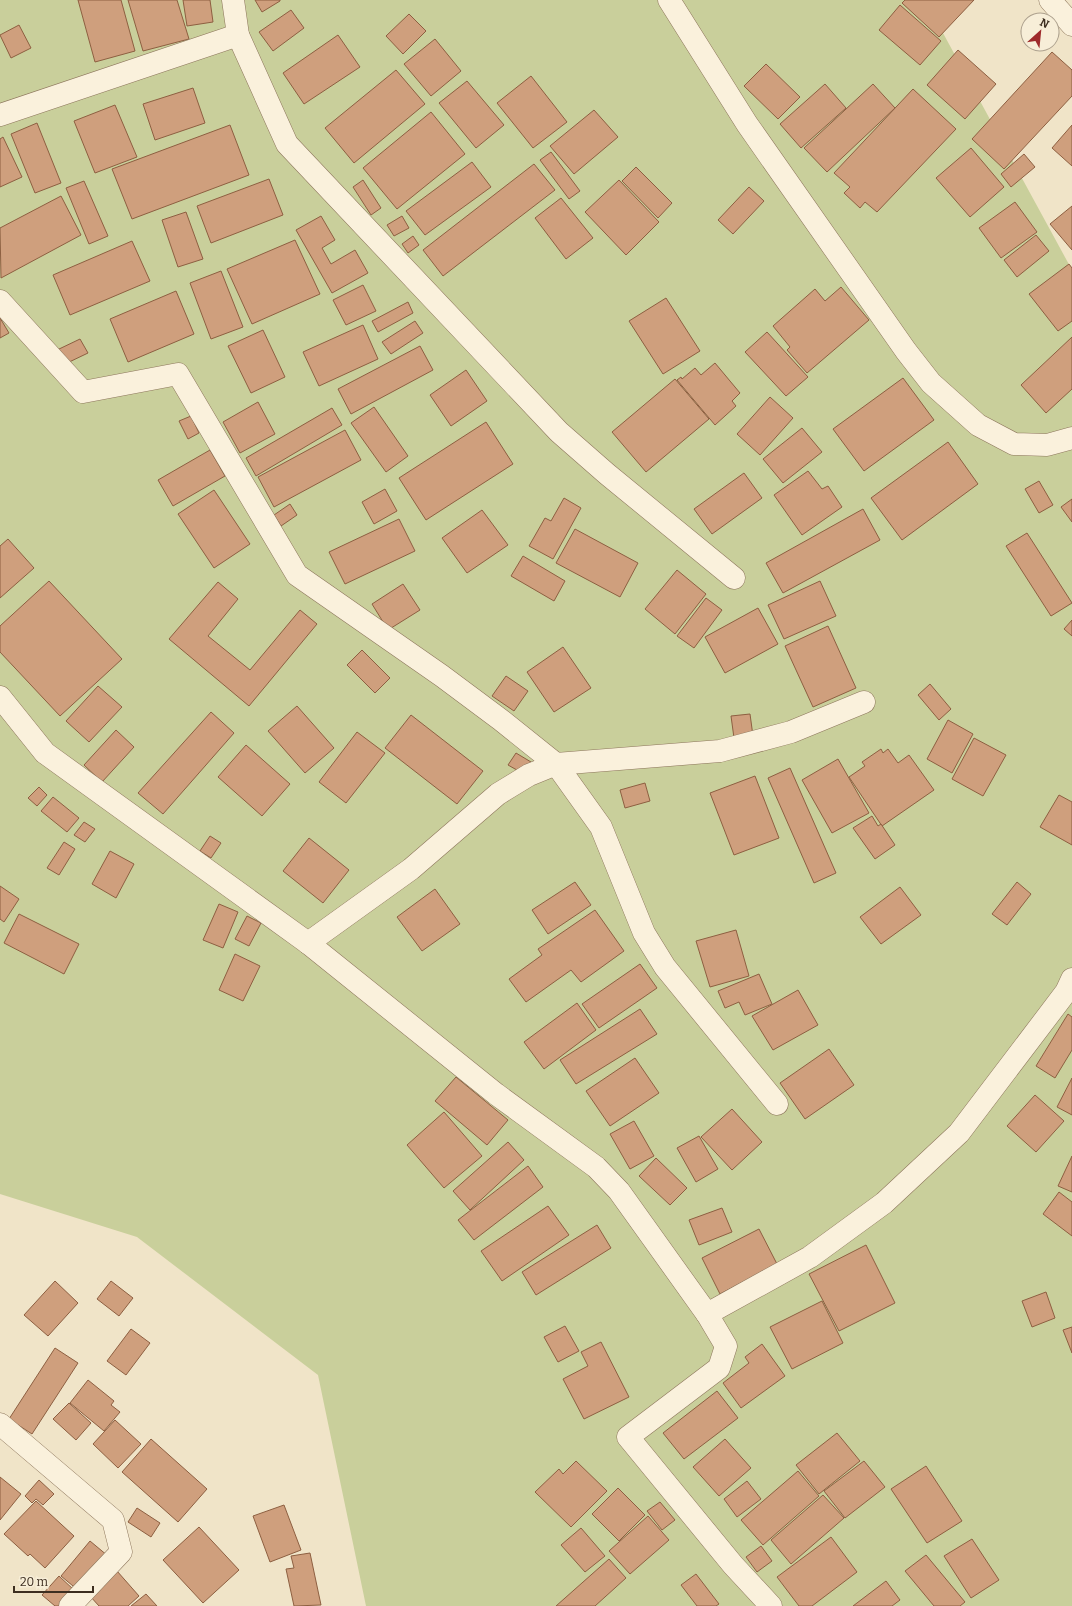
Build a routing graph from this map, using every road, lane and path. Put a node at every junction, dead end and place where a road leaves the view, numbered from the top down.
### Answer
1 (233, 0) edge
2 (669, 0) edge
3 (1050, 0) edge
4 (1072, 25) edge
5 (238, 35) junction
6 (0, 115) edge
7 (0, 301) edge
8 (1072, 438) edge
9 (734, 578) dead end
10 (0, 697) edge
11 (864, 702) dead end
12 (556, 764) junction
13 (308, 943) junction
14 (1070, 989) edge
15 (777, 1104) dead end
16 (707, 1314) junction
17 (0, 1424) edge
18 (70, 1606) edge
19 (771, 1606) edge

1 - 5 street
2 - 8 street
3 - 4 street
5 - 6 street
5 - 9 street
7 - 12 street
10 - 13 street
11 - 12 street
12 - 13 street
12 - 15 street
13 - 16 street
14 - 16 street
16 - 19 street
17 - 18 street

